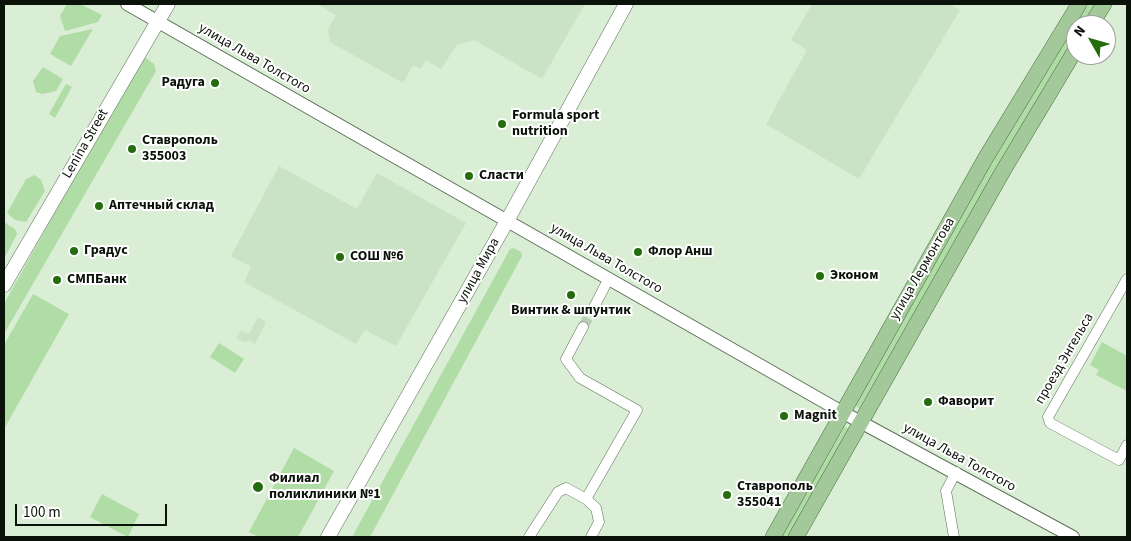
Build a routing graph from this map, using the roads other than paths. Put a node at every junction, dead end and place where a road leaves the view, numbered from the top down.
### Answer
1 (127, 4) edge
2 (168, 4) edge
3 (626, 4) edge
4 (1079, 4) edge
5 (1104, 4) edge
6 (1097, 15) edge
7 (158, 22) junction
8 (1066, 65) edge
9 (507, 221) junction
10 (609, 278) junction
11 (1127, 279) edge
12 (4, 285) edge
13 (593, 309) tunnel mouth
14 (583, 327) tunnel mouth
15 (842, 412) junction
16 (862, 422) junction
17 (1127, 445) edge
18 (1123, 462) edge
19 (956, 472) junction
20 (586, 499) junction
21 (328, 537) edge
22 (529, 537) edge
23 (591, 537) edge
24 (772, 537) edge
25 (796, 537) edge
26 (954, 537) edge
27 (1073, 537) edge

1 - 7 street, улица Льва Толстого
2 - 7 main road, Lenina Street
3 - 9 main road, улица Мира
4 - 15 main road, улица Лермонтова
5 - 6 main road
7 - 9 street, улица Льва Толстого
7 - 12 main road, Lenina Street
8 - 16 main road, улица Лермонтова
9 - 10 street, улица Льва Толстого
9 - 21 main road, улица Мира
10 - 13 street
10 - 15 street, улица Льва Толстого
11 - 18 street, проезд Энгельса
14 - 20 street
15 - 16 street, улица Льва Толстого
15 - 24 main road, улица Лермонтова
16 - 19 street, улица Льва Толстого
16 - 25 main road, улица Лермонтова
17 - 18 street, проезд Энгельса
19 - 26 street
19 - 27 street, улица Льва Толстого
20 - 22 street
20 - 23 street

